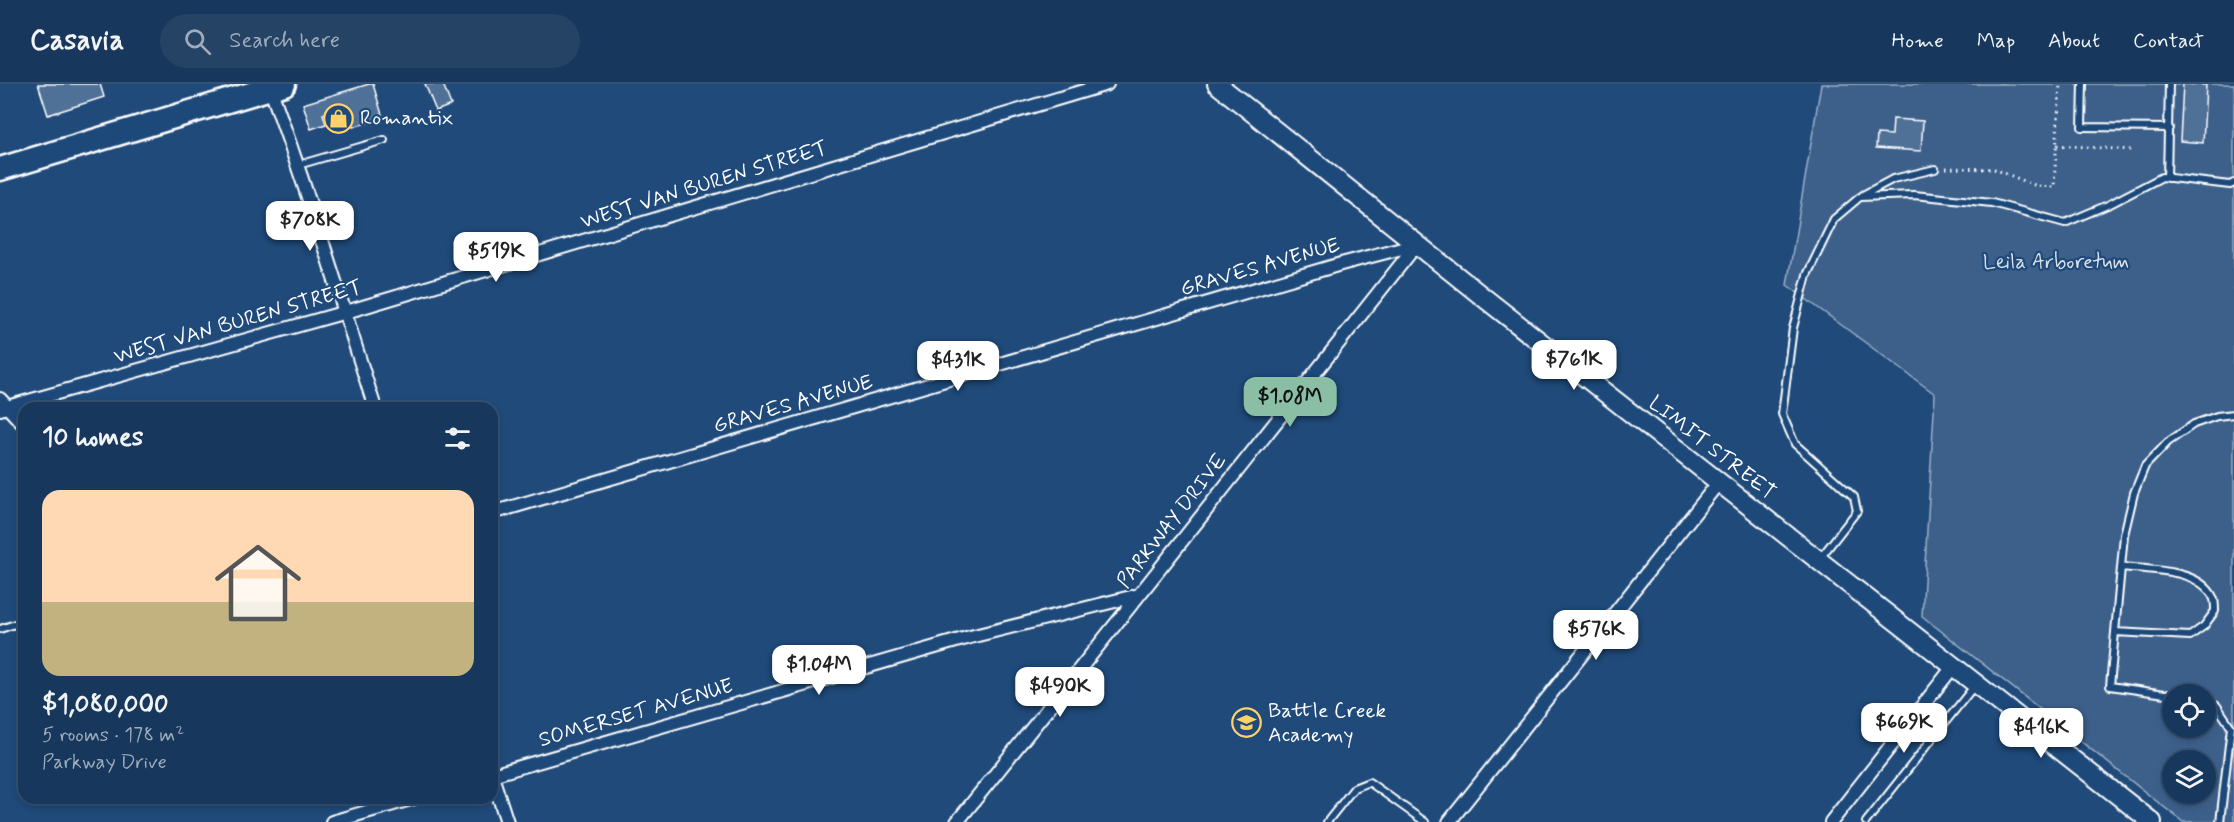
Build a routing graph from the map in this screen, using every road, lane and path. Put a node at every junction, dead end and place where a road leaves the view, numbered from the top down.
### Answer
1 (1107, 84) edge
2 (1217, 84) edge
3 (2060, 84) edge
4 (2082, 84) edge
5 (2169, 84) edge
6 (277, 86) edge
7 (2169, 128) junction
8 (384, 140) dead end
9 (2057, 146) junction
10 (2131, 150) dead end
11 (298, 165) junction
12 (0, 169) edge
13 (1935, 169) joint
14 (2167, 178) junction
15 (2234, 183) edge
16 (1860, 197) junction
17 (1417, 243) junction
18 (346, 312) junction
19 (373, 402) edge
20 (3, 405) edge
21 (2234, 414) edge
22 (18, 419) edge
23 (1719, 482) junction
24 (498, 511) edge
25 (1819, 560) junction
26 (2121, 567) junction
27 (1139, 595) junction
28 (18, 623) edge
29 (0, 629) edge
30 (2115, 632) junction
31 (1953, 667) junction
32 (1975, 685) junction
33 (2162, 694) edge
34 (2216, 706) edge
35 (498, 774) edge
36 (498, 794) edge
37 (394, 804) edge
38 (332, 822) edge
39 (507, 822) edge
40 (957, 822) edge
41 (1327, 822) edge
42 (1425, 822) edge
43 (1449, 822) edge
44 (1831, 822) edge
45 (1866, 822) edge
46 (2152, 822) edge
47 (2220, 822) edge

1 - 18 street, WEST VAN BUREN STREET
2 - 17 street, LIMIT STREET
3 - 9 path
4 - 7 lane
5 - 7 lane
6 - 11 street
6 - 12 highway
7 - 14 lane
8 - 11 lane
9 - 10 path
9 - 13 path
11 - 18 street
13 - 16 lane
14 - 15 lane
14 - 16 lane
16 - 25 lane
17 - 23 street, LIMIT STREET
17 - 24 street, GRAVES AVENUE
17 - 27 street, PARKWAY DRIVE
18 - 19 street
18 - 20 street, WEST VAN BUREN STREET
20 - 22 street
21 - 26 lane
23 - 25 street, LIMIT STREET
23 - 43 street
25 - 31 street, LIMIT STREET
26 - 30 lane
26 - 30 lane
27 - 35 street, SOMERSET AVENUE
27 - 40 street, PARKWAY DRIVE
28 - 29 lane
30 - 33 lane
31 - 32 street, LIMIT STREET
31 - 44 street
32 - 45 lane
32 - 46 street, LIMIT STREET
34 - 47 lane
36 - 39 street
37 - 38 street
41 - 42 lane

